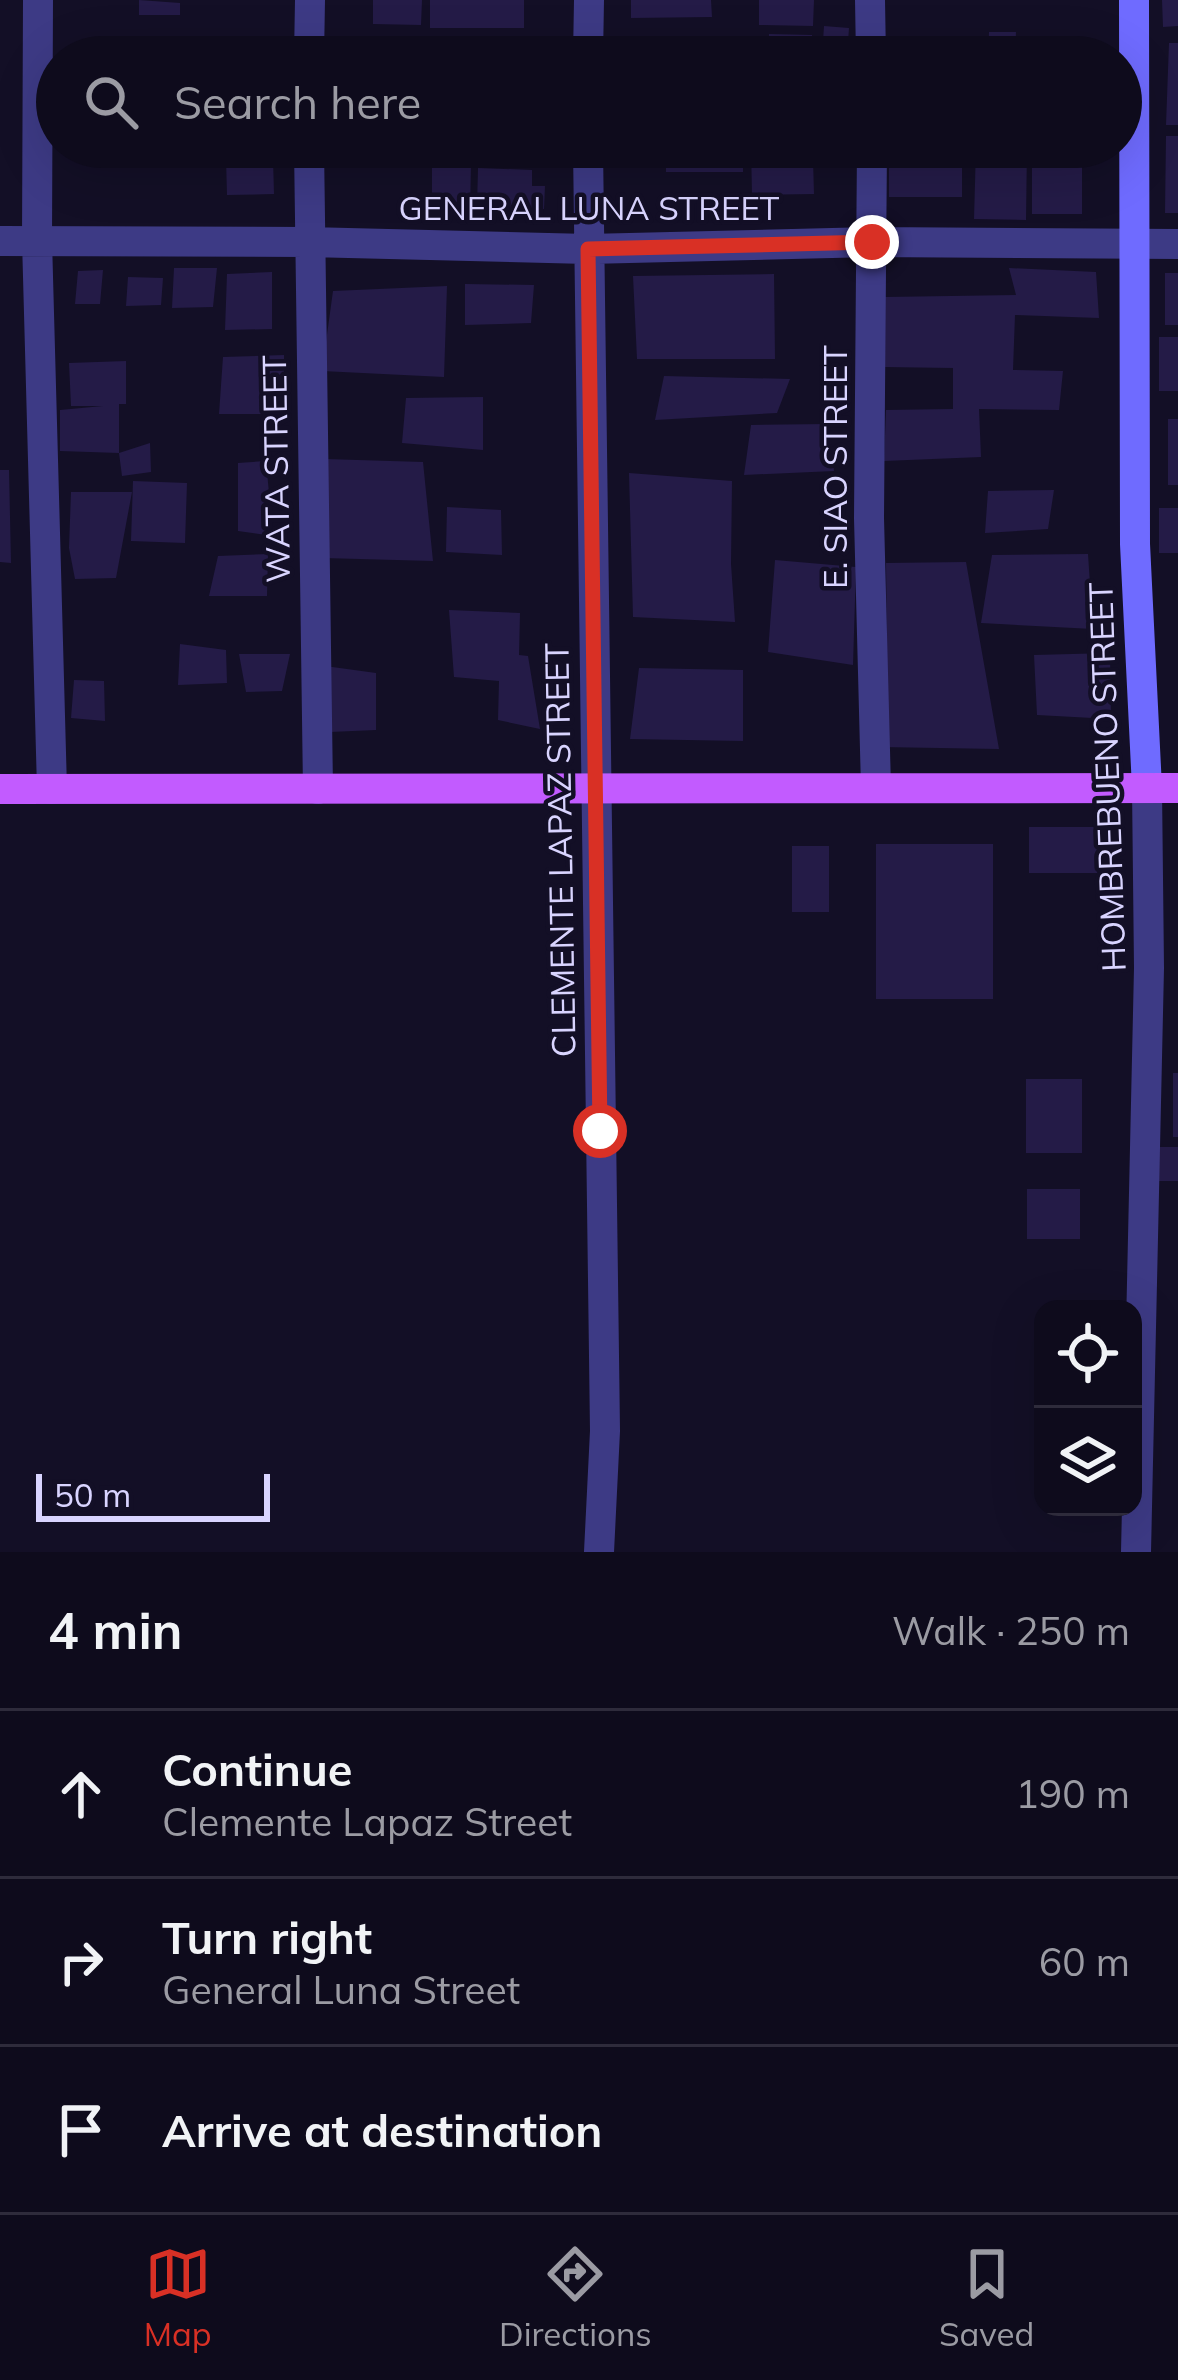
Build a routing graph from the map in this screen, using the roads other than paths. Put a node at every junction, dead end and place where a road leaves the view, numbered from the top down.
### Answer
1 (38, 0) edge
2 (310, 0) edge
3 (589, 0) edge
4 (870, 0) edge
5 (1134, 0) edge
6 (38, 36) edge
7 (309, 36) edge
8 (588, 36) edge
9 (871, 36) edge
10 (1134, 36) edge
11 (37, 168) edge
12 (309, 168) edge
13 (588, 168) edge
14 (872, 168) edge
15 (1135, 168) edge
16 (37, 240) junction
17 (0, 241) edge
18 (308, 242) junction
19 (872, 242) junction
20 (1135, 243) junction
21 (1178, 244) edge
22 (588, 249) junction
23 (595, 788) junction
24 (877, 788) junction
25 (1162, 788) edge
26 (0, 789) edge
27 (52, 789) junction
28 (318, 789) junction
29 (599, 1552) edge
30 (1136, 1552) edge

1 - 6 street
2 - 7 street
3 - 8 street
4 - 9 street
5 - 10 street, HOMBREBUENO STREET
11 - 16 street
12 - 18 street, WATA STREET
13 - 22 street, CLEMENTE LAPAZ STREET
14 - 19 street, E. SIAO STREET
15 - 20 street, HOMBREBUENO STREET
16 - 17 street, GENERAL LUNA STREET
16 - 18 street, GENERAL LUNA STREET
16 - 27 street
18 - 22 street, GENERAL LUNA STREET
18 - 28 street, WATA STREET
19 - 20 street, GENERAL LUNA STREET
19 - 22 street, GENERAL LUNA STREET
19 - 24 street, E. SIAO STREET
20 - 21 street, GENERAL LUNA STREET
20 - 25 street, HOMBREBUENO STREET
22 - 23 street, CLEMENTE LAPAZ STREET
23 - 24 main road
23 - 28 main road
23 - 29 street, CLEMENTE LAPAZ STREET
24 - 25 main road
25 - 30 street, HOMBREBUENO STREET
26 - 27 main road
27 - 28 main road

